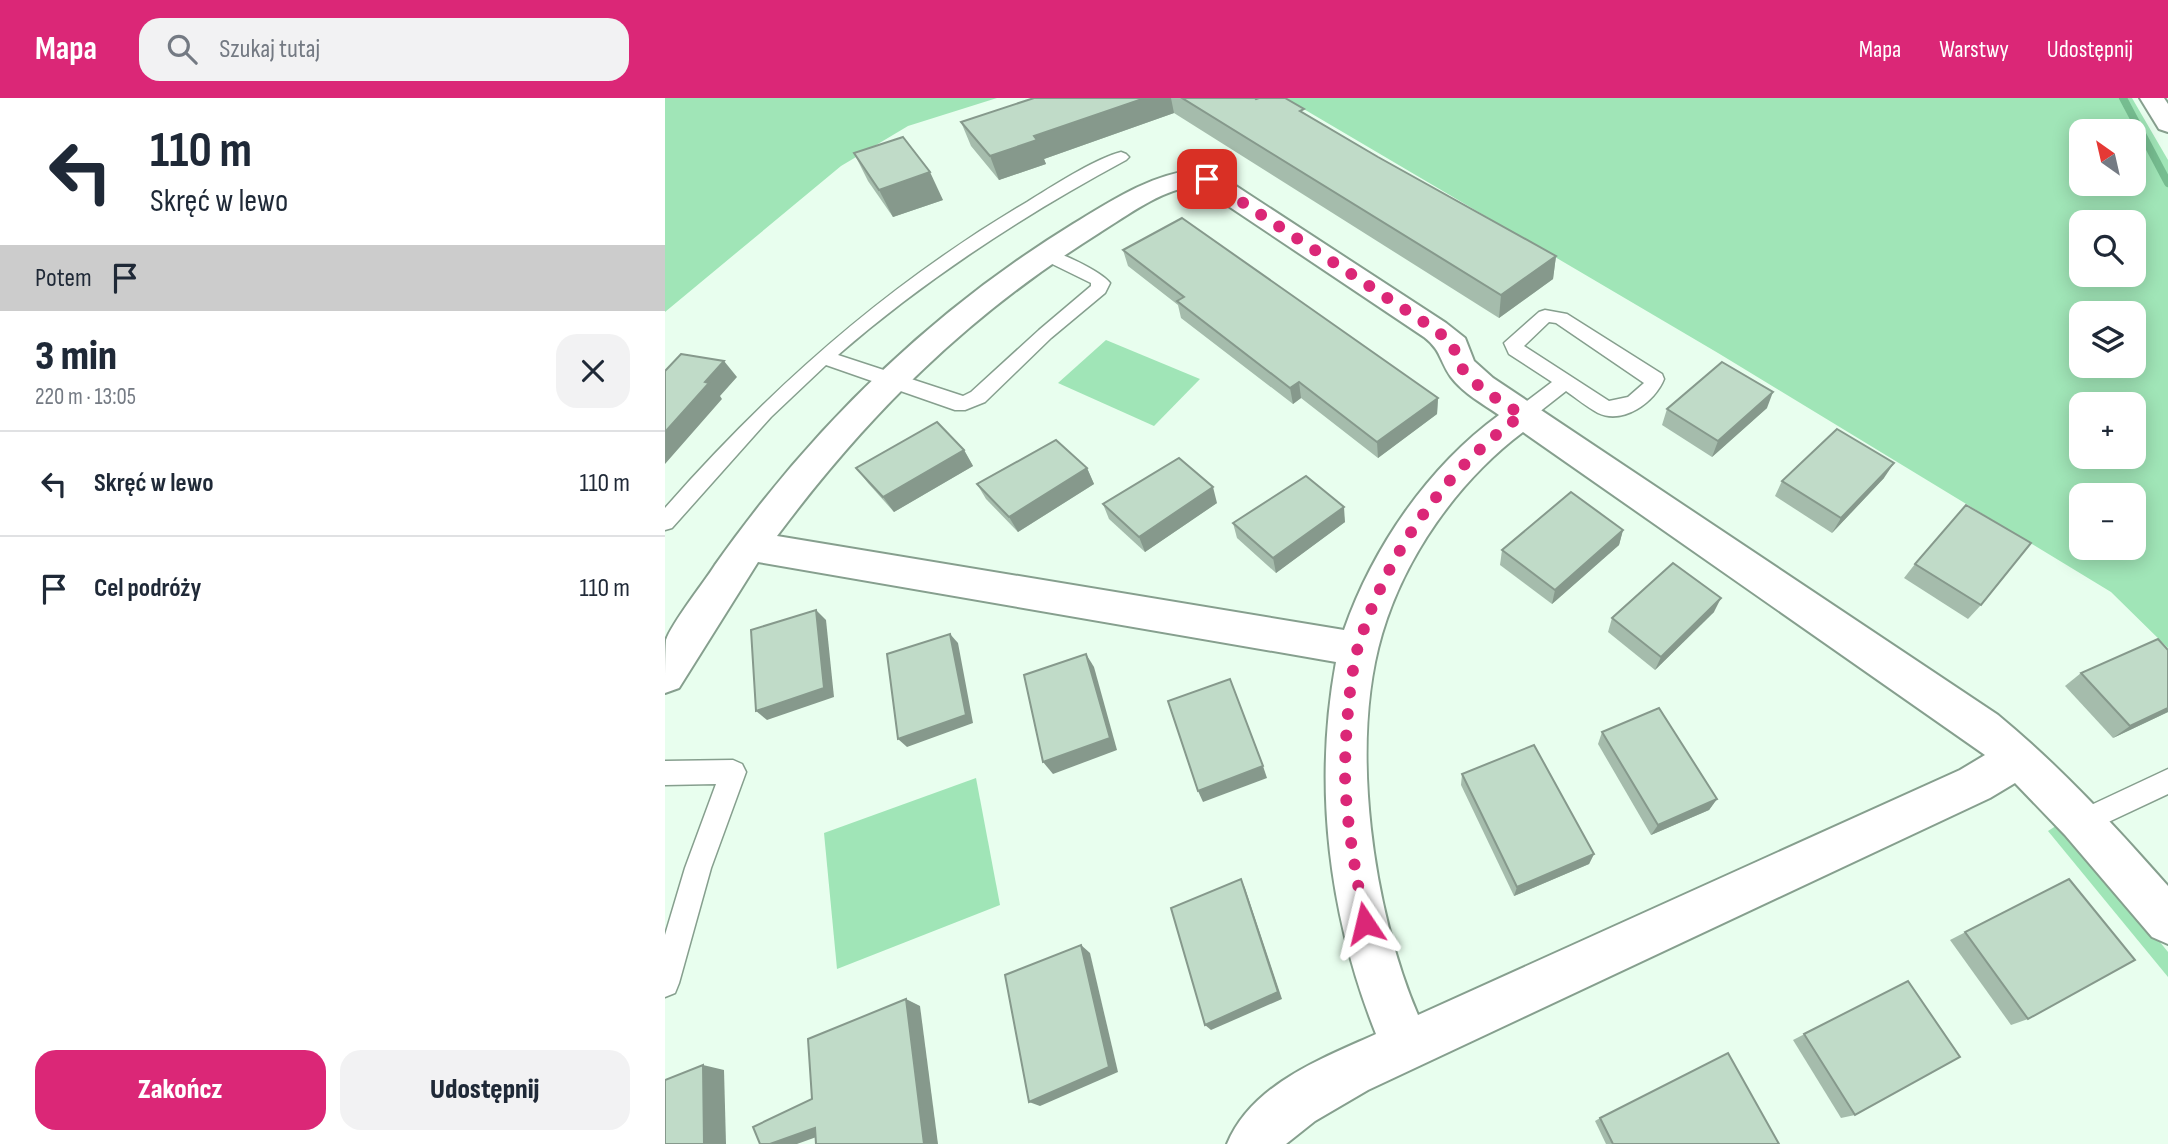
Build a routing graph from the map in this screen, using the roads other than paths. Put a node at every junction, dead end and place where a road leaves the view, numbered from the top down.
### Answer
1 (2152, 98) edge
2 (2168, 124) edge
3 (1121, 157) dead end
4 (1046, 254) junction
5 (824, 357) junction
6 (889, 379) junction
7 (1565, 382) junction
8 (1522, 415) junction
9 (665, 522) edge
10 (747, 546) junction
11 (1358, 649) junction
12 (665, 677) edge
13 (2019, 757) junction
14 (665, 773) edge
15 (2168, 781) edge
16 (2083, 822) junction
17 (2168, 921) edge
18 (665, 984) edge
19 (1406, 1046) junction
20 (1253, 1144) edge

1 - 2 street
3 - 5 lane
4 - 6 street
4 - 6 lane
4 - 8 street
5 - 6 lane
5 - 9 lane
6 - 10 street
7 - 7 lane
7 - 8 lane
8 - 11 street
8 - 13 street
10 - 11 street
10 - 12 street
11 - 19 street
13 - 16 street
13 - 19 street
14 - 18 lane
15 - 16 lane
16 - 17 street
19 - 20 street

